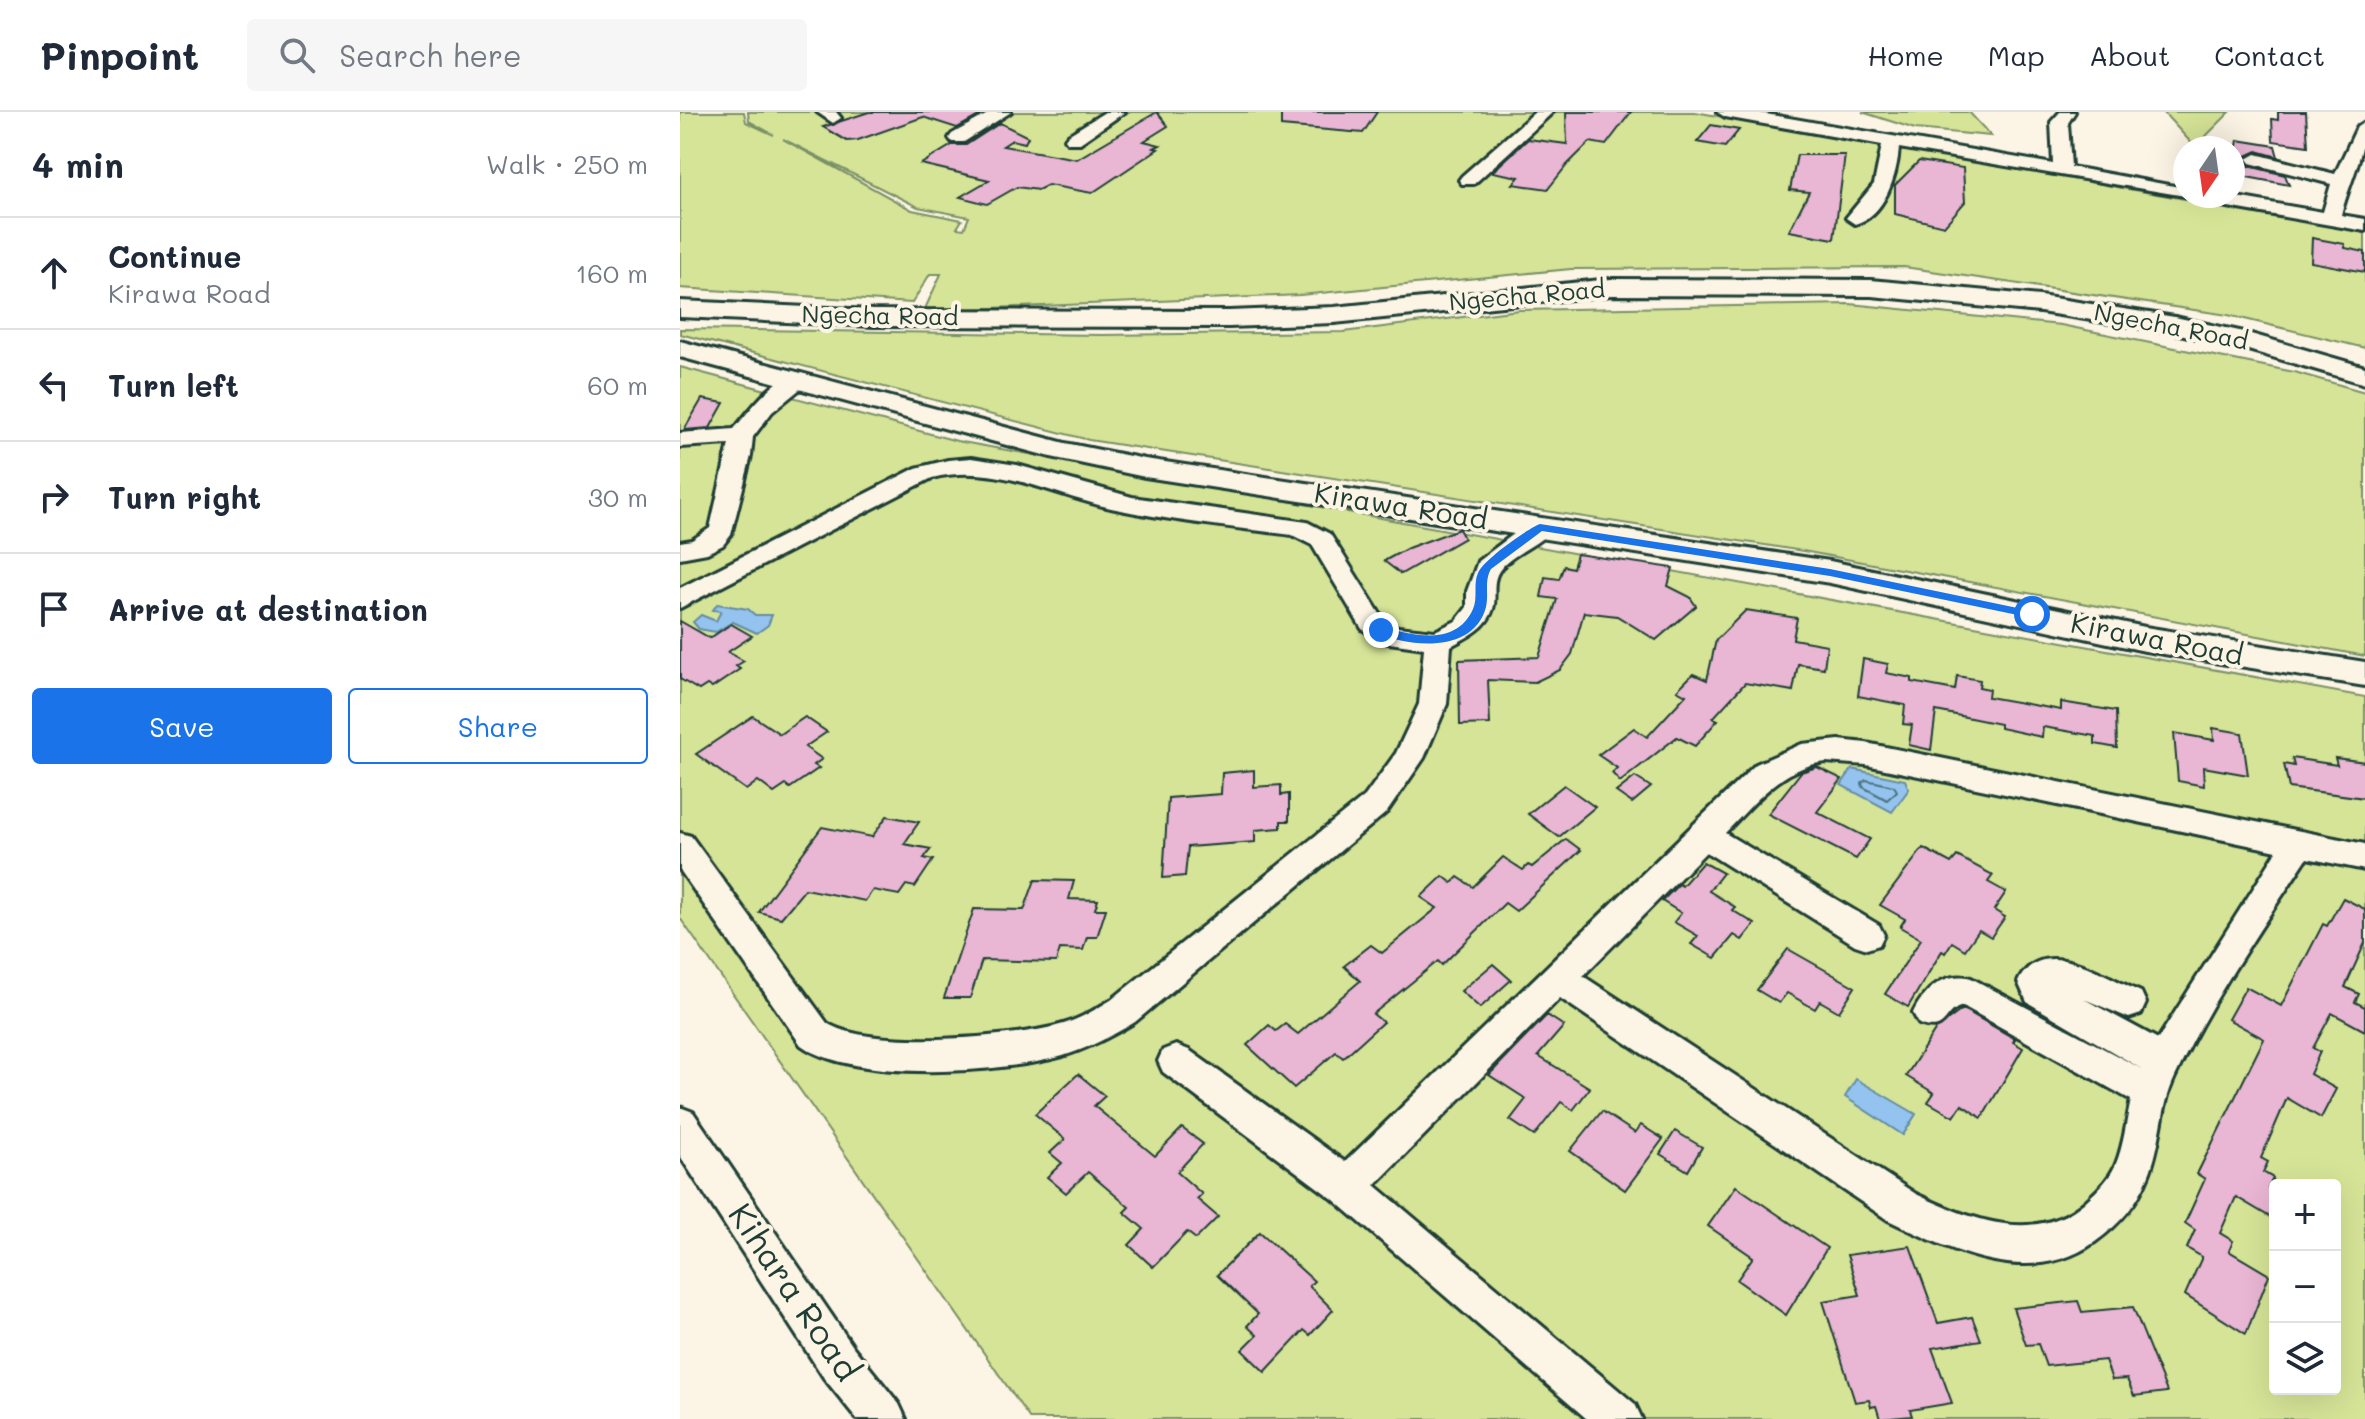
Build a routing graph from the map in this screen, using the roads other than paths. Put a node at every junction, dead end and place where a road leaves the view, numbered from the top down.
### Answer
1 (1003, 112) edge
2 (1117, 112) edge
3 (1545, 112) edge
4 (1725, 112) edge
5 (2068, 114) dead end
6 (2365, 127) edge
7 (958, 138) dead end
8 (1074, 139) dead end
9 (1891, 141) junction
10 (2360, 153) edge
11 (2256, 159) dead end
12 (2062, 172) junction
13 (1468, 180) dead end
14 (2341, 181) junction
15 (2173, 191) edge
16 (2245, 204) edge
17 (1855, 218) dead end
18 (2330, 219) junction
19 (2365, 225) edge
20 (680, 309) edge
21 (680, 349) edge
22 (2365, 376) edge
23 (797, 380) junction
24 (741, 436) junction
25 (680, 440) edge
26 (1540, 527) junction
27 (680, 550) edge
28 (680, 599) edge
29 (1438, 641) junction
30 (2365, 674) edge
31 (1703, 835) junction
32 (2300, 843) junction
33 (680, 845) edge
34 (2365, 857) edge
35 (1867, 935) dead end
36 (1558, 978) junction
37 (2129, 1003) dead end
38 (1931, 1013) dead end
39 (1176, 1061) dead end
40 (2157, 1076) junction
41 (680, 1124) edge
42 (1347, 1186) junction
43 (884, 1419) edge
44 (1620, 1419) edge

1 - 7 street
2 - 8 street
3 - 13 street
4 - 9 street
5 - 12 street
6 - 10 street
9 - 12 street
9 - 17 street
10 - 14 street
11 - 14 street
12 - 15 street
14 - 18 street
16 - 18 street
18 - 19 street
20 - 22 main road, Ngecha Road
21 - 23 main road, Kirawa Road
23 - 24 street
23 - 26 main road, Kirawa Road
24 - 25 street
24 - 27 street
26 - 29 street
26 - 30 main road, Kirawa Road
28 - 29 street
29 - 33 street
31 - 32 street
31 - 35 street
31 - 36 street
32 - 34 street
32 - 40 street
36 - 40 street
36 - 42 street
37 - 40 street
38 - 40 street
39 - 42 street
41 - 43 street, Kihara Road
42 - 44 street

